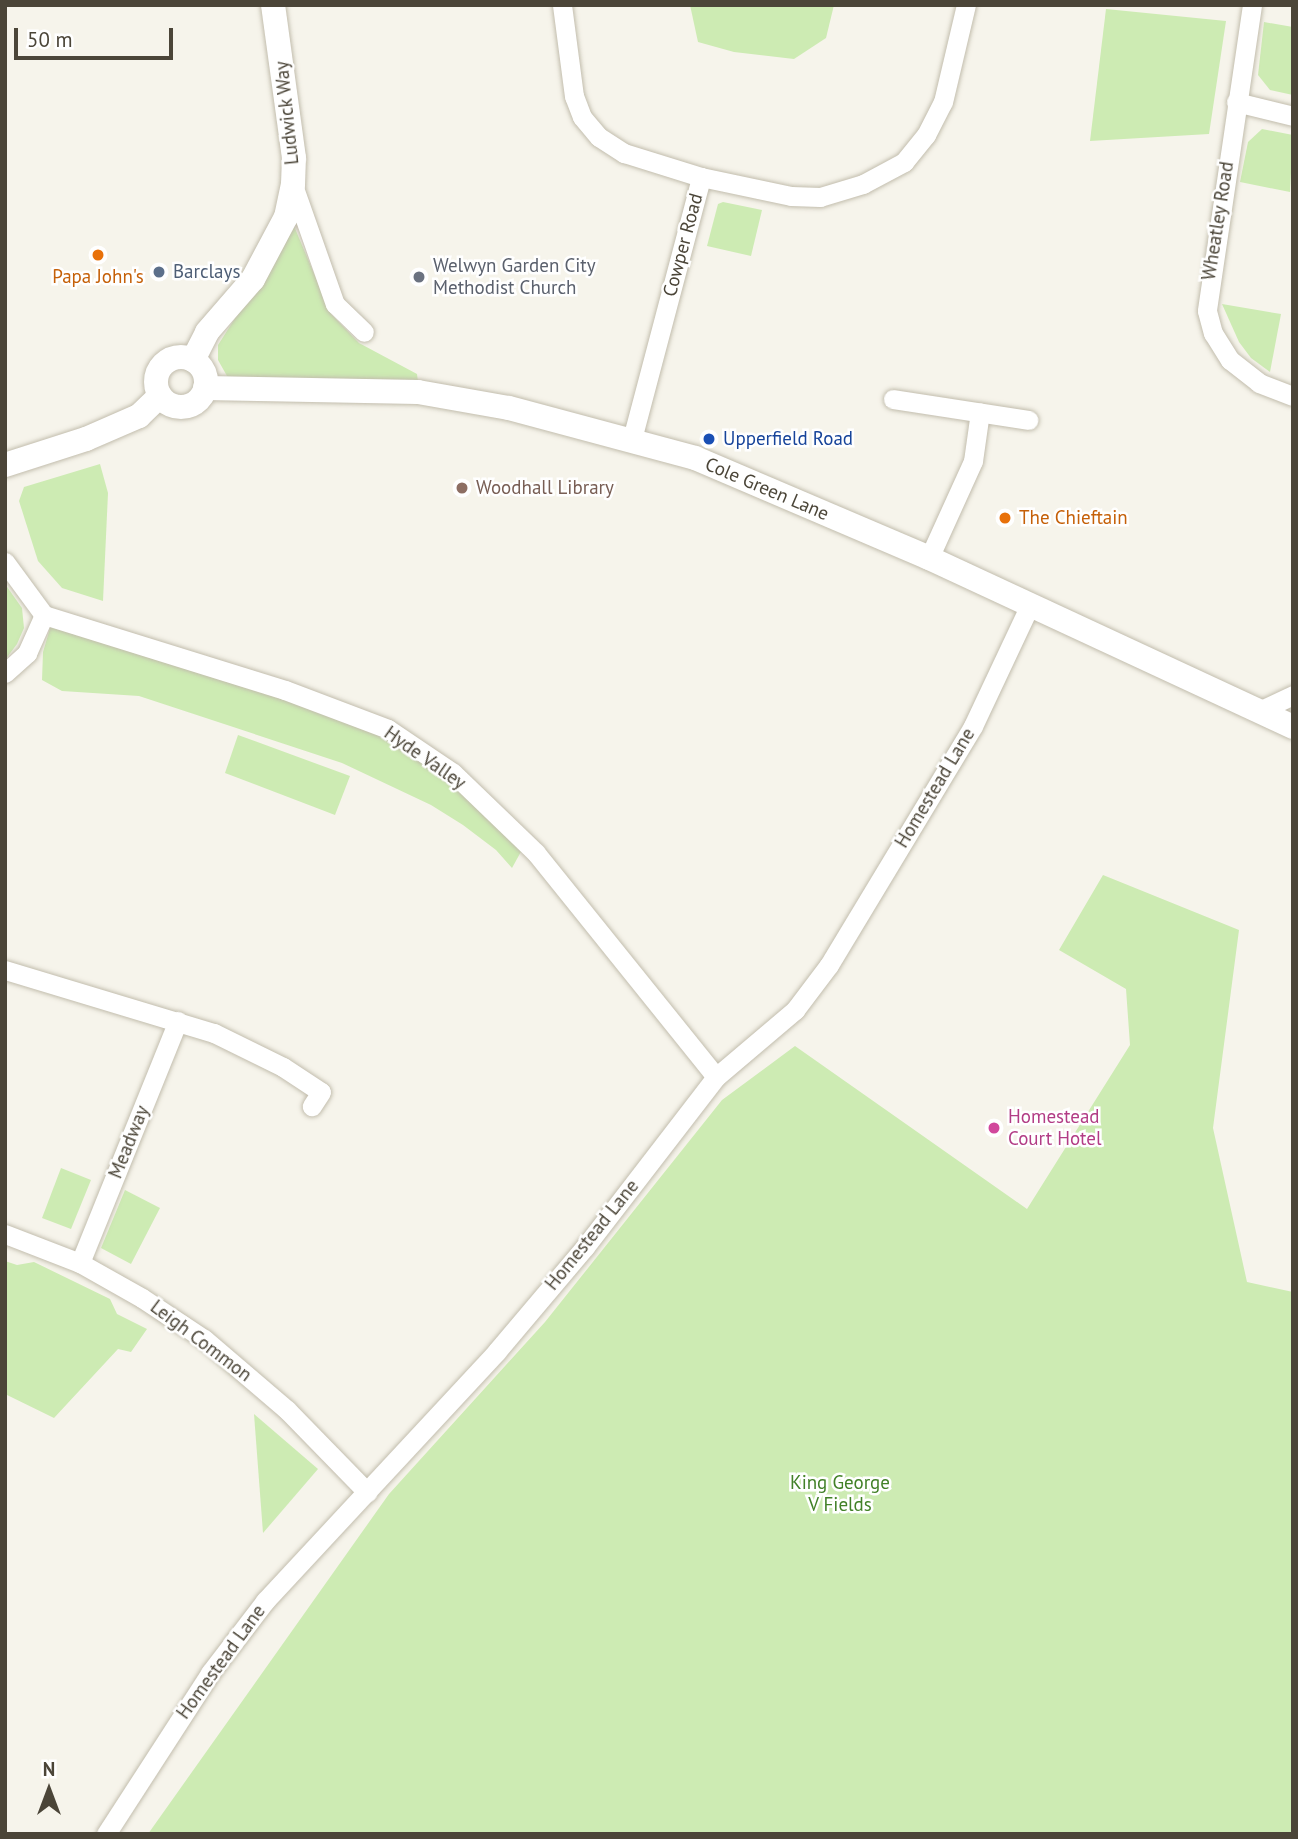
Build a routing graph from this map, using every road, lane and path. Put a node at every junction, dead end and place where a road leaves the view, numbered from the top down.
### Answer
1 (273, 5) edge
2 (562, 5) edge
3 (966, 5) edge
4 (1252, 5) edge
5 (1236, 102) junction
6 (1293, 116) edge
7 (701, 177) junction
8 (293, 185) junction
9 (363, 332) dead end
10 (193, 360) junction
11 (205, 388) junction
12 (160, 396) junction
13 (1293, 396) edge
14 (893, 399) dead end
15 (980, 412) junction
16 (1028, 420) dead end
17 (632, 439) junction
18 (5, 465) edge
19 (929, 558) junction
20 (5, 562) edge
21 (1030, 605) junction
22 (44, 615) junction
23 (5, 673) edge
24 (1293, 695) edge
25 (1258, 711) junction
26 (1293, 727) edge
27 (5, 970) edge
28 (178, 1021) junction
29 (716, 1077) junction
30 (312, 1106) dead end
31 (5, 1234) edge
32 (80, 1263) junction
33 (367, 1492) junction
34 (106, 1834) edge

1 - 8 street, Ludwick Way
2 - 7 street
3 - 7 street, Cowper Road
4 - 5 street, Wheatley Road
5 - 6 street
5 - 13 street, Wheatley Road
7 - 17 street, Cowper Road
8 - 9 street
8 - 10 street, Ludwick Way
10 - 11 street
10 - 12 street
11 - 12 street
11 - 17 street, Cole Green Lane
12 - 18 street
14 - 15 street
15 - 16 street
15 - 19 street
17 - 19 street, Cole Green Lane
19 - 21 street, Cole Green Lane
20 - 22 street
21 - 25 street, Cole Green Lane
21 - 29 street, Homestead Lane
22 - 23 street
22 - 29 street, Hyde Valley
24 - 25 street
25 - 26 street, Cole Green Lane
27 - 28 street
28 - 30 street
28 - 32 street, Meadway
29 - 33 street, Homestead Lane
31 - 32 street, Leigh Common
32 - 33 street, Leigh Common
33 - 34 street, Homestead Lane

